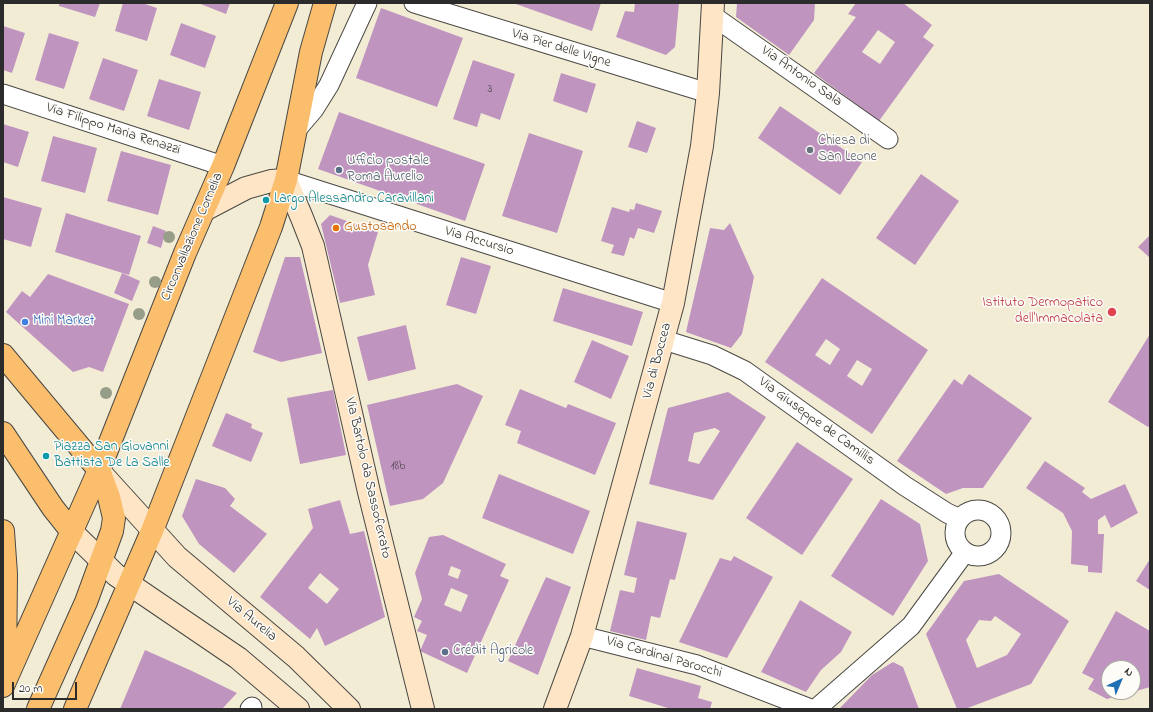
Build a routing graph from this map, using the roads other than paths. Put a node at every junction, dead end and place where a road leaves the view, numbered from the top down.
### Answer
1 (287, 3) edge
2 (325, 3) edge
3 (367, 3) edge
4 (414, 3) edge
5 (713, 10) edge
6 (708, 93) junction
7 (3, 94) edge
8 (297, 129) junction
9 (888, 139) dead end
10 (223, 166) junction
11 (286, 180) junction
12 (204, 210) junction
13 (673, 303) junction
14 (664, 340) junction
15 (3, 355) edge
16 (3, 433) edge
17 (98, 470) junction
18 (960, 519) junction
19 (152, 531) junction
20 (3, 532) edge
21 (72, 532) junction
22 (965, 552) junction
23 (102, 562) junction
24 (130, 585) junction
25 (582, 636) junction
26 (4, 685) edge
27 (38, 709) edge
28 (75, 709) edge
29 (298, 709) edge
30 (349, 709) edge
31 (423, 709) edge
32 (555, 709) edge
33 (812, 709) edge
34 (816, 709) edge

1 - 10 main road, Circonvallazione Cornelia
2 - 8 main road
3 - 8 street
4 - 6 street, Via Pier delle Vigne
5 - 6 main road, Via di Boccea
5 - 9 street, Via Antonio Sala
6 - 13 main road, Via di Boccea
7 - 10 street, Via Filippo Maria Renazzi
8 - 11 main road
10 - 12 main road, Circonvallazione Cornelia
11 - 12 main road
11 - 13 street, Via Accursio
11 - 19 main road
11 - 31 main road, Via Bartolo da Sassoferrato
12 - 17 main road, Circonvallazione Cornelia
13 - 14 main road, Via di Boccea
14 - 18 street, Via Giuseppe de Camillis
14 - 25 main road, Via di Boccea
15 - 17 main road
16 - 21 main road
17 - 19 main road
17 - 21 main road
17 - 23 main road
18 - 22 street
18 - 22 street
19 - 24 main road
19 - 30 main road, Via Aurelia
20 - 26 main road
21 - 23 main road
21 - 26 main road
22 - 34 street
23 - 24 main road
23 - 27 main road
24 - 28 main road
24 - 29 main road
25 - 32 main road, Via di Boccea
25 - 33 street, Via Cardinal Parocchi

